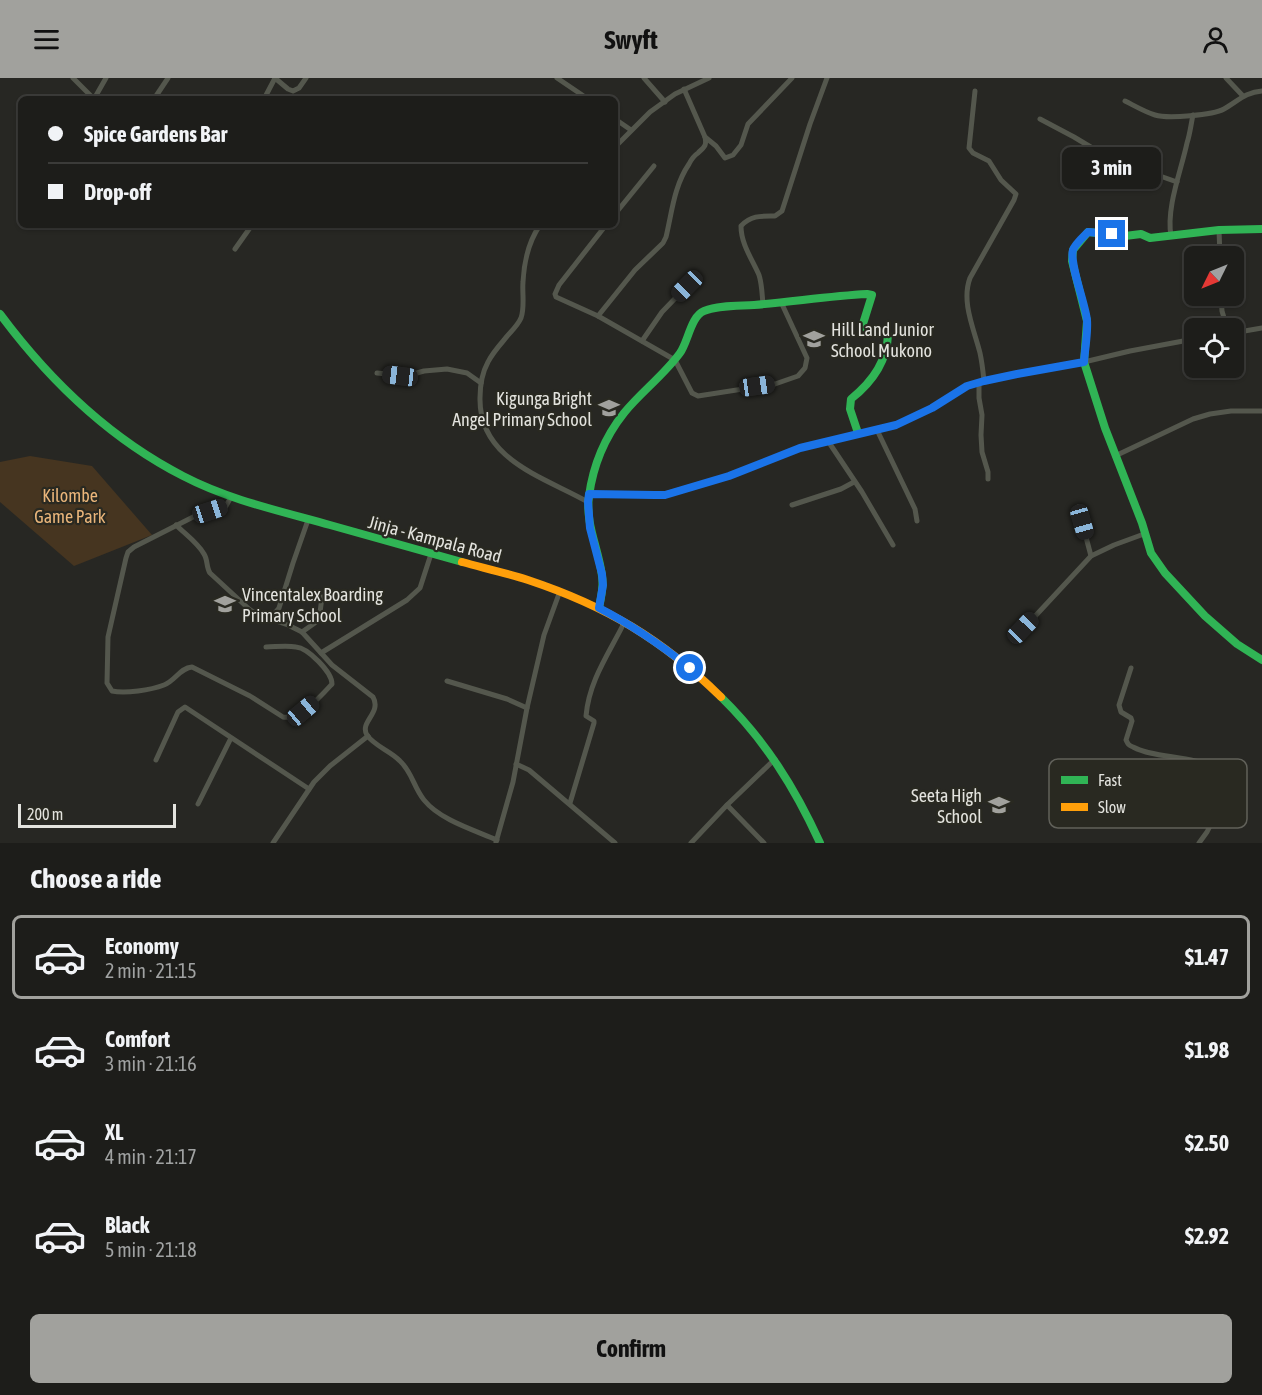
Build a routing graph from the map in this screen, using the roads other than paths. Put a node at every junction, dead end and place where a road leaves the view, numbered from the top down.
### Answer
1 (73, 78) edge
2 (106, 78) edge
3 (168, 78) edge
4 (275, 78) edge
5 (306, 78) edge
6 (557, 78) edge
7 (644, 78) edge
8 (709, 78) edge
9 (792, 78) edge
10 (826, 78) edge
11 (1226, 78) edge
12 (684, 89) junction
13 (975, 91) dead end
14 (1262, 91) edge
15 (91, 96) edge
16 (96, 96) edge
17 (156, 96) edge
18 (266, 96) edge
19 (584, 96) edge
20 (1243, 96) junction
21 (1125, 101) dead end
22 (665, 102) junction
23 (1192, 115) junction
24 (1040, 119) dead end
25 (618, 121) edge
26 (631, 130) junction
27 (705, 137) junction
28 (618, 144) edge
29 (654, 166) dead end
30 (1177, 182) junction
31 (618, 210) edge
32 (250, 228) edge
33 (538, 228) edge
34 (604, 228) edge
35 (1262, 229) edge
36 (1219, 230) junction
37 (1171, 236) junction
38 (1220, 246) edge
39 (235, 249) dead end
40 (687, 286) dead end
41 (781, 302) junction
42 (763, 304) junction
43 (0, 314) edge
44 (598, 316) junction
45 (1262, 328) edge
46 (1244, 331) edge
47 (642, 341) junction
48 (1184, 341) edge
49 (675, 360) junction
50 (1084, 362) junction
51 (377, 373) dead end
52 (982, 382) junction
53 (480, 383) junction
54 (1262, 411) edge
55 (877, 430) junction
56 (858, 433) junction
57 (828, 441) junction
58 (1115, 456) junction
59 (988, 478) dead end
60 (854, 482) junction
61 (589, 494) junction
62 (231, 497) junction
63 (588, 502) junction
64 (792, 505) dead end
65 (1078, 507) dead end
66 (308, 520) junction
67 (917, 521) dead end
68 (176, 525) junction
69 (1144, 534) junction
70 (893, 545) dead end
71 (431, 554) junction
72 (1091, 556) junction
73 (560, 591) junction
74 (322, 597) dead end
75 (599, 608) junction
76 (270, 619) junction
77 (625, 621) junction
78 (302, 632) junction
79 (1013, 640) dead end
80 (266, 647) dead end
81 (321, 653) junction
82 (1262, 660) edge
83 (1131, 668) dead end
84 (447, 681) dead end
85 (527, 708) junction
86 (368, 736) junction
87 (231, 738) junction
88 (775, 759) junction
89 (1185, 759) edge
90 (156, 760) dead end
91 (516, 764) junction
92 (309, 789) junction
93 (570, 803) junction
94 (198, 804) dead end
95 (727, 806) junction
96 (1209, 828) edge
97 (496, 842) edge
98 (273, 843) edge
99 (615, 843) edge
100 (691, 843) edge
101 (764, 843) edge
102 (820, 843) edge
103 (1199, 843) edge

1 - 15 street
2 - 16 street
3 - 17 street
4 - 5 street
4 - 18 street
6 - 19 street
7 - 22 street
8 - 12 street
9 - 27 street
10 - 42 street
11 - 20 street
12 - 22 street
12 - 27 street
13 - 52 street
14 - 20 street
20 - 23 street
21 - 23 street
22 - 26 street
23 - 30 street
24 - 30 street
25 - 26 street
26 - 28 street
27 - 44 street
29 - 31 street
30 - 37 street
32 - 39 street
33 - 53 street
34 - 44 street
35 - 36 main road
36 - 37 main road
36 - 38 street
37 - 50 main road
40 - 47 street
41 - 42 main road
41 - 49 street
41 - 56 main road
42 - 49 main road
43 - 62 main road, Jinja - Kampala Road
44 - 47 street
45 - 46 street
47 - 49 street
48 - 50 street
49 - 61 main road
50 - 52 street
50 - 58 main road
51 - 53 street
52 - 55 street
52 - 59 street
53 - 63 street
54 - 58 street
55 - 56 street
55 - 67 street
56 - 57 street
57 - 60 street
57 - 61 street
58 - 69 main road
60 - 64 street
60 - 70 street
61 - 63 main road
62 - 66 main road, Jinja - Kampala Road
62 - 68 street
63 - 75 main road
65 - 72 street
66 - 71 main road, Jinja - Kampala Road
66 - 76 street
68 - 76 street
68 - 80 street
69 - 72 street
69 - 82 main road
71 - 73 main road, Jinja - Kampala Road
71 - 81 street
72 - 79 street
73 - 75 main road, Jinja - Kampala Road
73 - 85 street
74 - 78 street
75 - 77 main road, Jinja - Kampala Road
76 - 78 street
77 - 88 main road, Jinja - Kampala Road
77 - 93 street
78 - 81 street
81 - 86 street
83 - 89 street
84 - 85 street
85 - 91 street
86 - 92 street
86 - 97 street
87 - 90 street
87 - 92 street
87 - 94 street
88 - 95 street
88 - 102 main road, Jinja - Kampala Road
91 - 93 street
91 - 97 street
92 - 98 street
93 - 99 street
95 - 100 street
95 - 101 street
96 - 103 street

